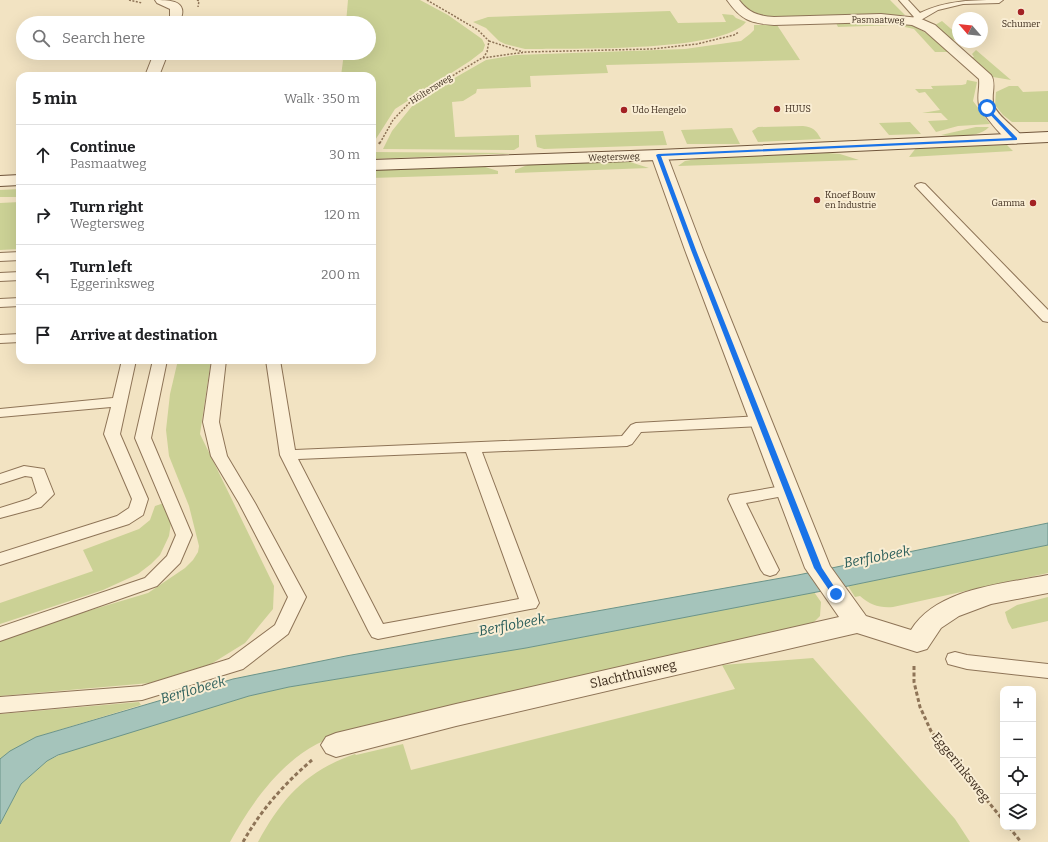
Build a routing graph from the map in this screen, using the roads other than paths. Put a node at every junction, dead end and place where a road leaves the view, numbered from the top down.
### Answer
1 (733, 0) edge
2 (903, 0) edge
3 (999, 0) edge
4 (170, 1) edge
5 (176, 16) edge
6 (916, 19) junction
7 (158, 60) edge
8 (154, 72) edge
9 (1048, 137) edge
10 (1016, 139) junction
11 (658, 155) junction
12 (376, 165) edge
13 (16, 180) edge
14 (0, 181) edge
15 (921, 186) dead end
16 (16, 256) edge
17 (0, 257) edge
18 (16, 276) edge
19 (0, 277) edge
20 (16, 302) edge
21 (0, 303) edge
22 (1048, 318) edge
23 (16, 338) edge
24 (0, 339) edge
25 (128, 364) edge
26 (159, 364) edge
27 (218, 364) edge
28 (274, 364) edge
29 (120, 402) junction
30 (0, 413) edge
31 (761, 421) junction
32 (472, 448) junction
33 (288, 455) junction
34 (0, 479) edge
35 (788, 490) junction
36 (0, 513) edge
37 (0, 559) edge
38 (770, 570) dead end
39 (1048, 584) edge
40 (857, 623) junction
41 (0, 634) edge
42 (955, 658) dead end
43 (1048, 671) edge
44 (0, 705) edge
45 (336, 745) road end

1 - 6 street, Pasmaatweg
2 - 6 lane
3 - 6 lane
4 - 5 street
6 - 10 street, Pasmaatweg
7 - 8 street
9 - 10 street, Wegtersweg
10 - 11 street, Wegtersweg
11 - 12 street, Wegtersweg
11 - 31 street
13 - 14 street
15 - 22 lane
16 - 17 lane
18 - 19 lane
20 - 21 lane
23 - 24 lane
25 - 29 lane
26 - 41 lane
27 - 44 lane
28 - 33 lane
29 - 30 lane
29 - 37 lane
31 - 32 lane
31 - 35 street
32 - 33 lane
32 - 33 lane
34 - 36 lane
35 - 38 lane
35 - 40 street
39 - 40 street
40 - 45 street, Slachthuisweg
42 - 43 lane

